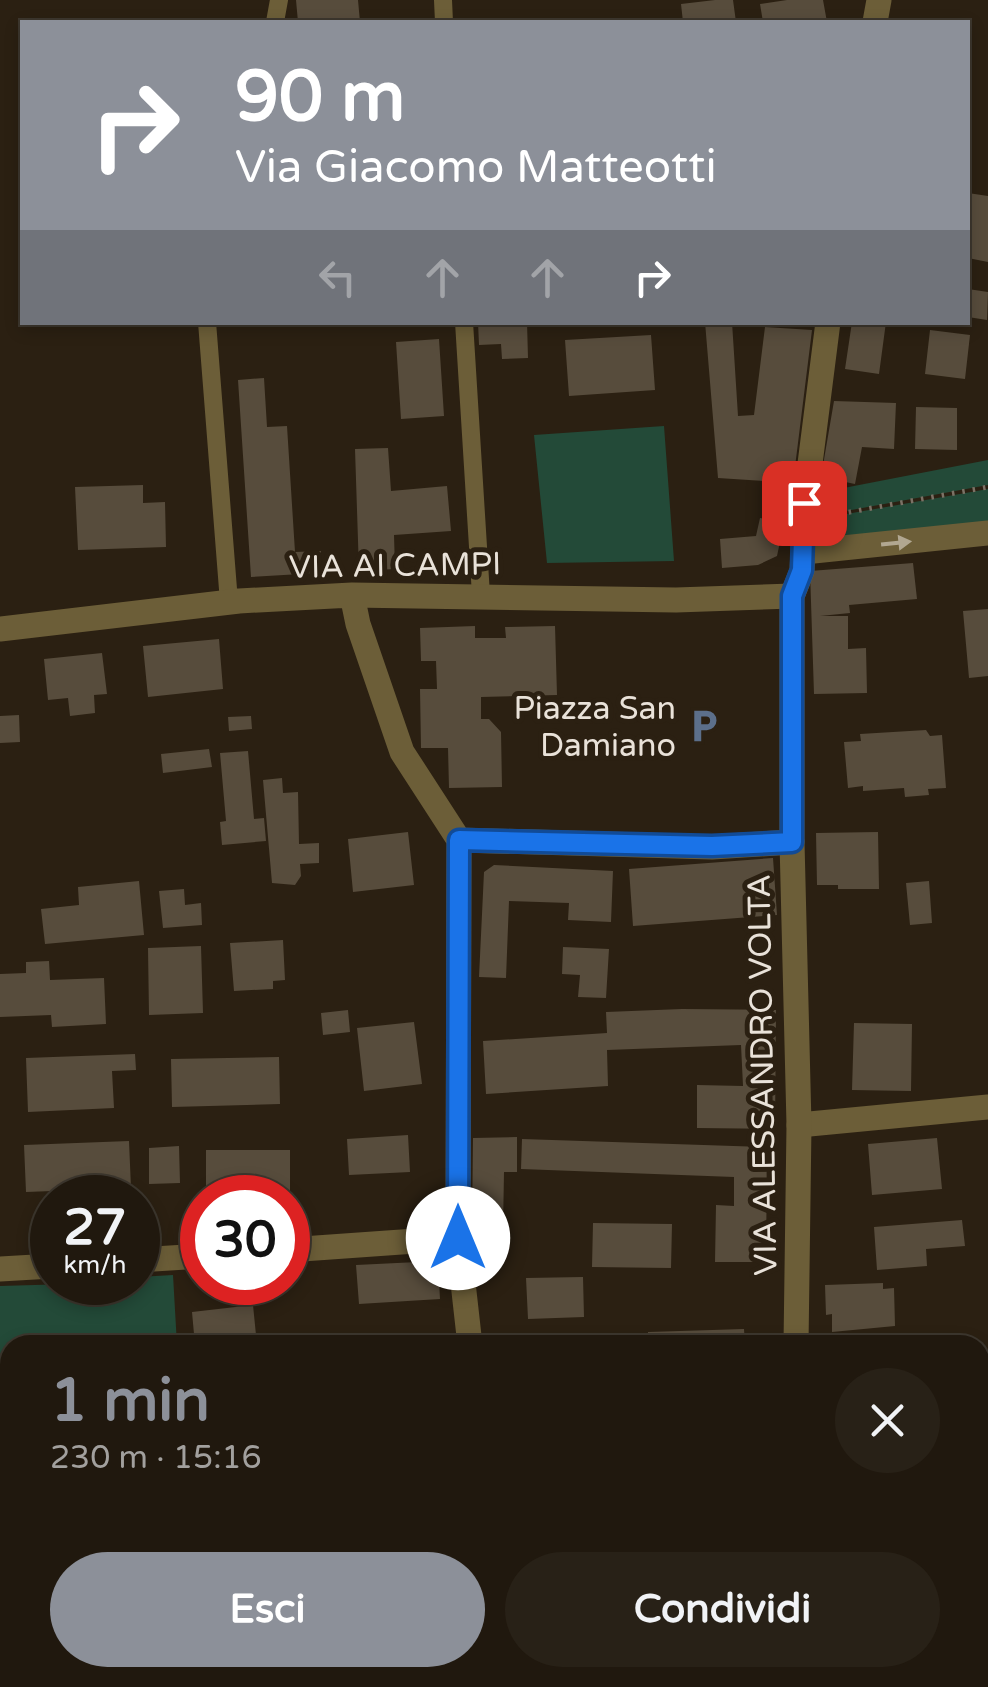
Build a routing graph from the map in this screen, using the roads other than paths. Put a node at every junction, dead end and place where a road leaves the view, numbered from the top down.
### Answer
1 (207, 325) edge
2 (464, 325) edge
3 (828, 325) edge
4 (988, 534) edge
5 (804, 552) junction
6 (352, 596) junction
7 (481, 596) junction
8 (792, 596) junction
9 (230, 602) junction
10 (0, 628) edge
11 (459, 840) junction
12 (792, 842) junction
13 (988, 1106) edge
14 (799, 1125) junction
15 (458, 1238) junction
16 (310, 1248) edge
17 (30, 1268) edge
18 (0, 1270) edge
19 (469, 1335) edge
20 (796, 1335) edge

1 - 9 lane
2 - 7 lane
3 - 5 street, VIA ALESSANDRO VOLTA
5 -> 4 street
5 - 8 street, VIA ALESSANDRO VOLTA
6 - 7 street, VIA AI CAMPI
6 - 9 street, VIA AI CAMPI
6 - 11 street
7 - 8 street, VIA AI CAMPI
8 - 12 street, VIA ALESSANDRO VOLTA
9 - 10 street, VIA AI CAMPI
11 - 12 street
11 - 15 street
12 - 14 street, VIA ALESSANDRO VOLTA
13 - 14 street
14 - 20 street, VIA ALESSANDRO VOLTA
15 - 16 street
15 - 19 street
17 - 18 street

